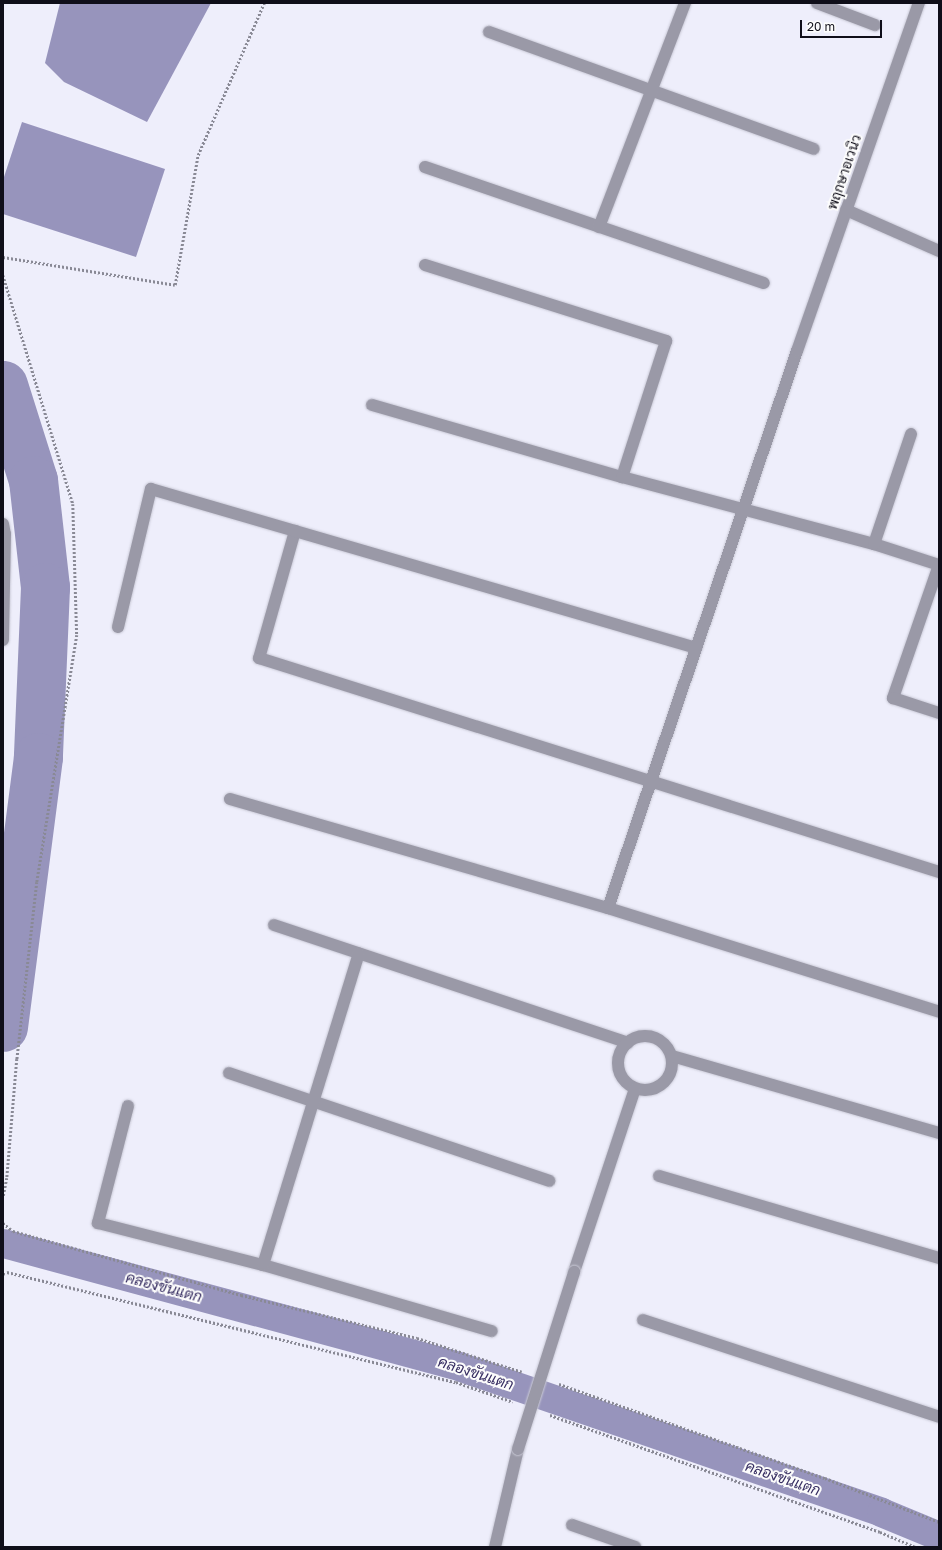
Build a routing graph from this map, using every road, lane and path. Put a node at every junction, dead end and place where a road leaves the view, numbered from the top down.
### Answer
1 (264, 3) edge
2 (685, 3) edge
3 (817, 3) edge
4 (919, 3) edge
5 (875, 25) dead end
6 (489, 32) dead end
7 (651, 90) junction
8 (814, 149) dead end
9 (425, 167) dead end
10 (846, 210) junction
11 (599, 227) junction
12 (939, 251) edge
13 (3, 257) edge
14 (425, 265) dead end
15 (3, 275) edge
16 (764, 283) dead end
17 (372, 405) dead end
18 (911, 434) dead end
19 (622, 477) junction
20 (743, 509) junction
21 (4, 531) edge
22 (295, 532) junction
23 (874, 544) junction
24 (939, 565) edge
25 (118, 627) dead end
26 (3, 640) edge
27 (696, 648) junction
28 (939, 713) edge
29 (650, 782) junction
30 (230, 799) dead end
31 (939, 872) edge
32 (608, 908) junction
33 (274, 925) dead end
34 (359, 954) junction
35 (939, 1012) edge
36 (628, 1043) junction
37 (672, 1056) junction
38 (229, 1073) dead end
39 (635, 1088) junction
40 (314, 1102) junction
41 (128, 1106) dead end
42 (939, 1133) edge
43 (659, 1176) dead end
44 (3, 1177) edge
45 (7, 1178) junction
46 (550, 1181) dead end
47 (3, 1198) edge
48 (3, 1222) edge
49 (939, 1258) edge
50 (263, 1265) junction
51 (3, 1274) edge
52 (643, 1320) dead end
53 (492, 1331) dead end
54 (530, 1374) dead end
55 (553, 1382) dead end
56 (516, 1403) dead end
57 (545, 1414) dead end
58 (939, 1417) edge
59 (939, 1522) edge
60 (572, 1525) dead end
61 (495, 1547) edge
62 (635, 1547) edge
63 (916, 1547) edge

1 - 13 path
2 - 7 street
3 - 5 street
4 - 10 street, พฤกษาอเวนิว
6 - 7 street
7 - 8 street
7 - 11 street
9 - 11 street
10 - 12 street
10 - 20 street, พฤกษาอเวนิว
11 - 16 street
14 - 19 street
15 - 45 path
17 - 19 street
18 - 23 street
19 - 20 street
20 - 23 street
20 - 27 street, พฤกษาอเวนิว
21 - 26 street
22 - 25 street
22 - 27 street
22 - 29 street
23 - 24 street
24 - 28 street
27 - 29 street, พฤกษาอเวนิว
29 - 31 street
29 - 32 street, พฤกษาอเวนิว
30 - 32 street
32 - 35 street
33 - 34 street
34 - 36 street
34 - 40 street
36 - 37 street
36 - 39 street
37 - 39 street
37 - 42 street
38 - 40 street
39 - 61 street, bridge
40 - 46 street
40 - 50 street
41 - 50 street
43 - 49 street
44 - 45 path
45 - 47 path
48 - 54 path
50 - 53 street
51 - 56 path
52 - 58 street
55 - 59 path
57 - 63 path
60 - 62 street

